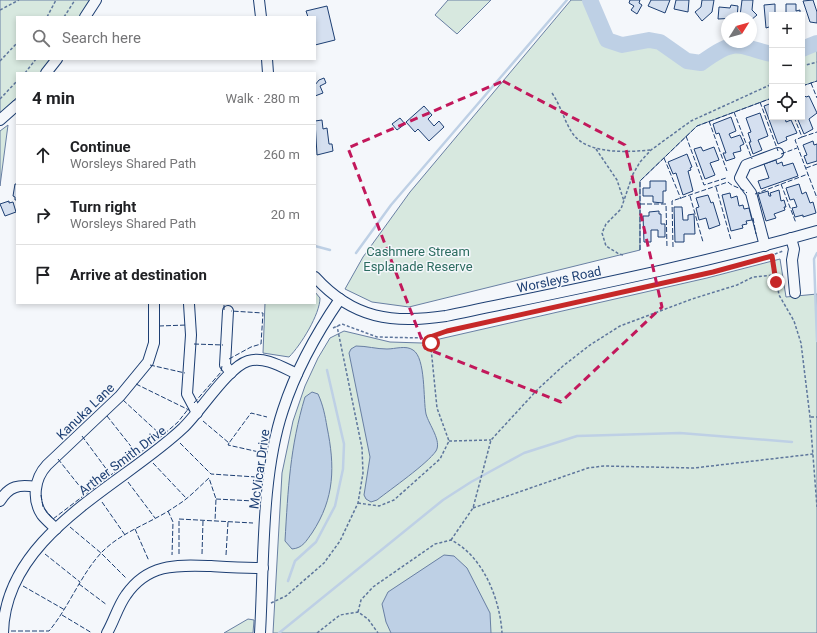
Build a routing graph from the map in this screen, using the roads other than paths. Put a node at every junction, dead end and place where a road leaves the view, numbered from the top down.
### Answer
1 (96, 0) edge
2 (259, 0) edge
3 (86, 16) edge
4 (261, 16) edge
5 (56, 60) edge
6 (267, 60) edge
7 (47, 72) edge
8 (268, 72) edge
9 (16, 106) edge
10 (0, 120) edge
11 (778, 152) dead end
12 (817, 231) edge
13 (792, 242) junction
14 (765, 246) junction
15 (316, 278) edge
16 (795, 293) dead end
17 (340, 299) junction
18 (154, 304) edge
19 (189, 304) edge
20 (228, 311) dead end
21 (231, 372) junction
22 (297, 374) junction
23 (197, 413) junction
24 (36, 487) junction
25 (0, 502) edge
26 (56, 529) junction
27 (263, 568) junction
28 (3, 633) edge
29 (107, 633) edge
30 (260, 633) edge

1 - 3 street
2 - 4 street
5 - 7 street
6 - 8 street
9 - 10 street
11 - 14 street
12 - 13 street, Worsleys Road
13 - 14 street, Worsleys Road
13 - 16 street
14 - 17 street, Worsleys Road
15 - 17 street, Worsleys Road
17 - 22 street, McVicar Drive
18 - 24 street, Kanuka Lane
19 - 23 street
20 - 21 street
21 - 22 street, Arther Smith Drive
21 - 23 street, Arther Smith Drive
22 - 27 street, McVicar Drive
23 - 26 street, Arther Smith Drive
24 - 25 street
24 - 26 street, Kanuka Lane
26 - 28 street, Arther Smith Drive
27 - 29 street
27 - 30 street, McVicar Drive

